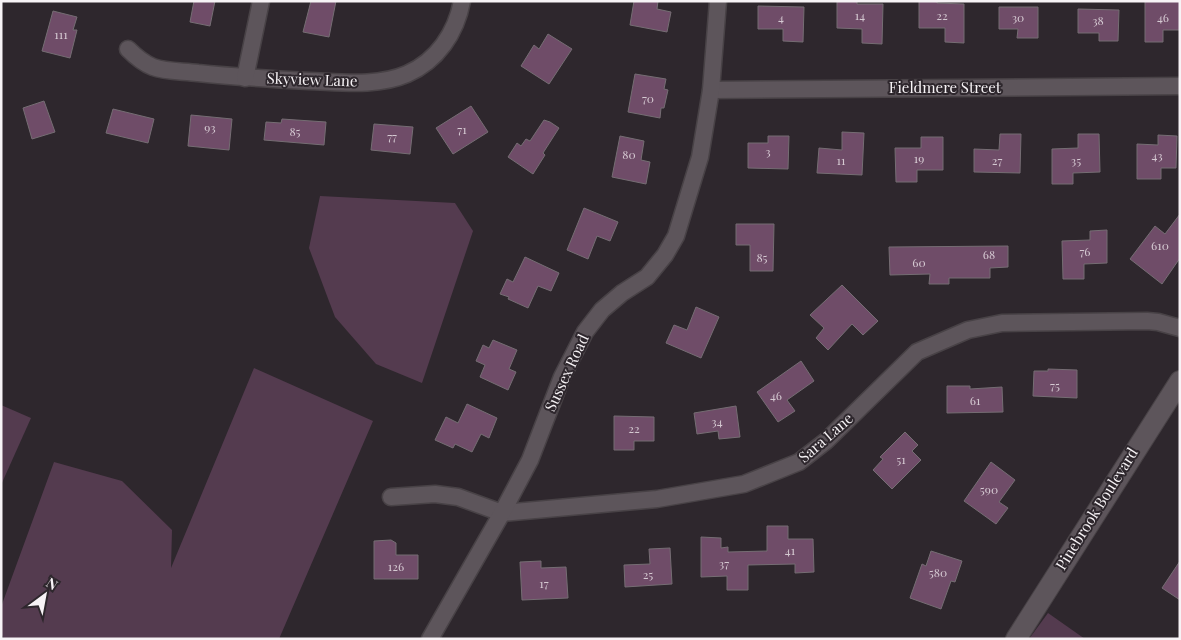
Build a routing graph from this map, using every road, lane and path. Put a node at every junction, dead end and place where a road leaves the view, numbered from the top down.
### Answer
1 (261, 1) edge
2 (462, 1) edge
3 (718, 1) edge
4 (128, 50) dead end
5 (245, 78) junction
6 (1180, 86) edge
7 (711, 90) junction
8 (1180, 328) edge
9 (1180, 381) edge
10 (391, 497) dead end
11 (502, 513) junction
12 (430, 639) edge
13 (1016, 639) edge

1 - 5 street
2 - 5 street, Skyview Lane
3 - 7 street, Sussex Road
4 - 5 street, Skyview Lane
6 - 7 street, Fieldmere Street
7 - 11 street, Sussex Road
8 - 11 street, Sara Lane
9 - 13 street, Pinebrook Boulevard
10 - 11 street, Sara Lane
11 - 12 street, Sussex Road

